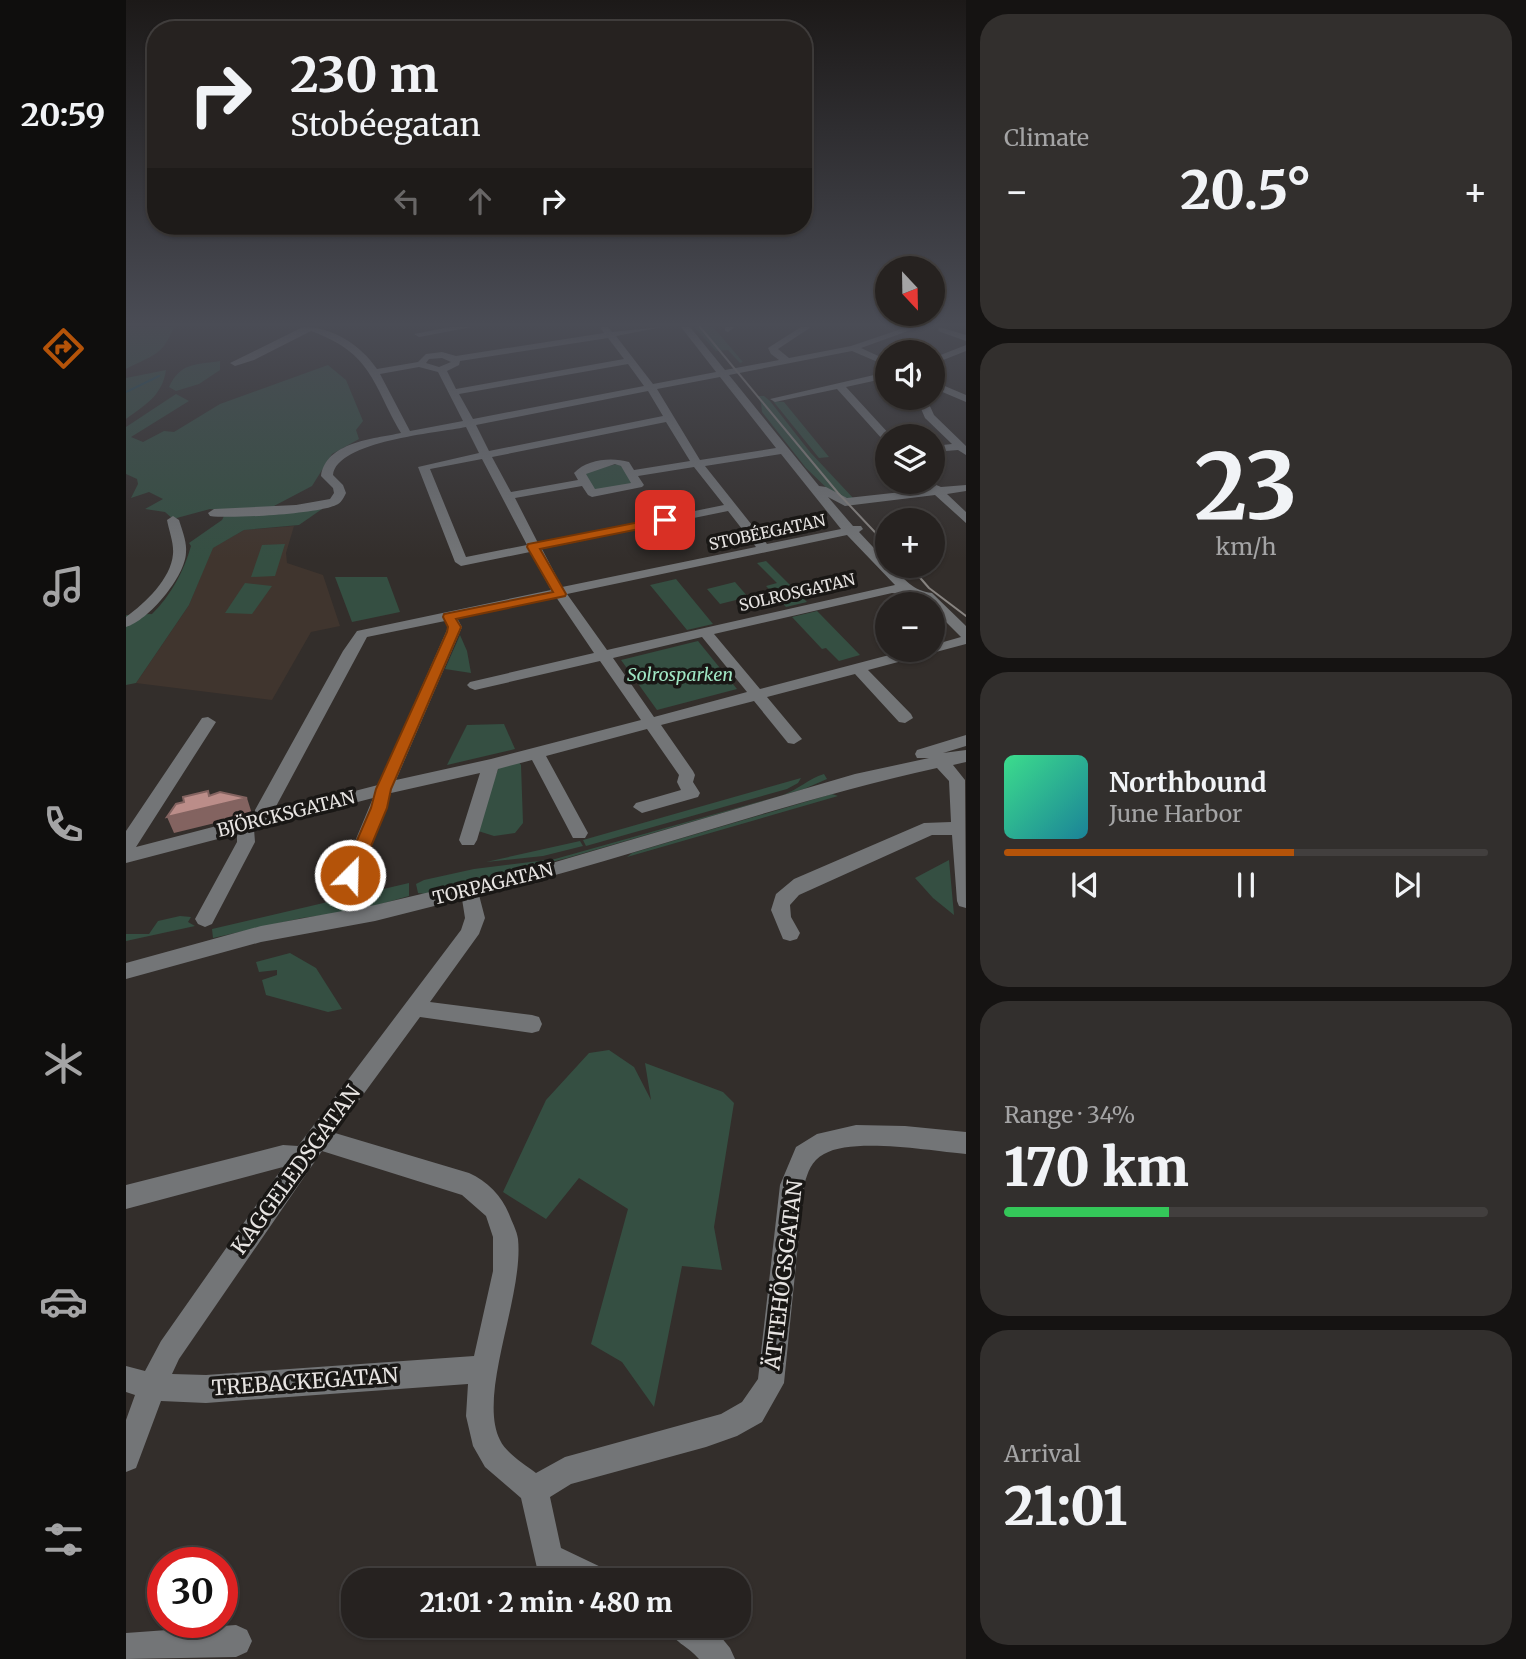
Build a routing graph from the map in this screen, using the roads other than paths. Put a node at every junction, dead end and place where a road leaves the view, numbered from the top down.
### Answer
1 (391, 404) edge
2 (461, 404) edge
3 (566, 404) edge
4 (661, 404) edge
5 (750, 404) edge
6 (753, 404) edge
7 (857, 404) edge
8 (926, 410) edge
9 (669, 418) junction
10 (470, 424) junction
11 (875, 425) edge
12 (407, 435) junction
13 (945, 449) edge
14 (964, 449) edge
15 (783, 450) junction
16 (488, 455) junction
17 (696, 462) junction
18 (632, 474) junction
19 (585, 482) junction
20 (966, 488) edge
21 (822, 489) junction
22 (945, 491) edge
23 (920, 494) edge
24 (940, 494) edge
25 (508, 496) junction
26 (732, 507) junction
27 (214, 513) dead end
28 (966, 519) edge
29 (173, 520) dead end
30 (854, 531) junction
31 (533, 547) junction
32 (765, 550) junction
33 (875, 551) edge
34 (901, 578) edge
35 (905, 589) junction
36 (909, 592) edge
37 (915, 592) edge
38 (560, 594) junction
39 (449, 617) junction
40 (945, 622) edge
41 (126, 623) edge
42 (704, 631) junction
43 (965, 640) edge
44 (945, 645) edge
45 (602, 655) junction
46 (881, 662) edge
47 (858, 668) junction
48 (475, 685) dead end
49 (758, 695) junction
50 (905, 718) dead end
51 (650, 722) junction
52 (200, 725) dead end
53 (794, 739) dead end
54 (966, 740) edge
55 (966, 749) edge
56 (536, 753) junction
57 (937, 756) junction
58 (966, 756) edge
59 (491, 765) junction
60 (384, 789) junction
61 (642, 807) dead end
62 (264, 821) junction
63 (245, 825) junction
64 (959, 829) junction
65 (579, 833) dead end
66 (468, 840) dead end
67 (126, 853) edge
68 (350, 875) dead end
69 (469, 890) junction
70 (966, 901) edge
71 (205, 919) dead end
72 (790, 933) dead end
73 (126, 971) edge
74 (416, 1007) junction
75 (532, 1024) dead end
76 (966, 1143) edge
77 (311, 1148) junction
78 (126, 1197) edge
79 (485, 1369) junction
80 (126, 1379) edge
81 (152, 1387) junction
82 (126, 1458) edge
83 (534, 1490) junction
84 (570, 1568) edge
85 (702, 1638) edge
86 (236, 1641) dead end
87 (126, 1648) edge
88 (719, 1659) edge

1 - 12 street
2 - 10 street
3 - 10 street
4 - 9 street
5 - 15 street
6 - 21 street
7 - 11 street
8 - 14 street
9 - 16 street
9 - 17 street
10 - 12 street
10 - 16 street
12 - 27 street
13 - 14 street
15 - 17 street
15 - 30 street
16 - 25 street
16 - 31 street
17 - 18 street
17 - 26 street
18 - 19 street
18 - 19 street
19 - 25 street
20 - 22 street
21 - 23 street
21 - 30 street
24 - 28 street
25 - 31 street
26 - 31 street
26 - 32 street
29 - 41 street
30 - 32 street, STOBÉEGATAN
30 - 33 street
30 - 35 street
31 - 38 street
32 - 38 street, STOBÉEGATAN
34 - 37 street
35 - 36 street
35 - 42 street, SOLROSGATAN
38 - 39 street, STOBÉEGATAN
38 - 45 street
39 - 60 street
39 - 62 street, STOBÉEGATAN
40 - 43 street
42 - 45 street, SOLROSGATAN
42 - 49 street
43 - 44 street, BJÖRCKSGATAN
45 - 48 street, SOLROSGATAN
45 - 51 street
46 - 47 street, BJÖRCKSGATAN
47 - 49 street, BJÖRCKSGATAN
47 - 50 street
49 - 51 street, BJÖRCKSGATAN
49 - 53 street
51 - 56 street, BJÖRCKSGATAN
51 - 61 street
52 - 67 street
54 - 57 street, TORPAGATAN
55 - 57 street, TORPAGATAN
56 - 59 street, BJÖRCKSGATAN
56 - 65 street
57 - 58 street, TORPAGATAN
57 - 64 street
57 - 69 street, TORPAGATAN
59 - 60 street, BJÖRCKSGATAN
59 - 66 street
60 - 62 street, BJÖRCKSGATAN
60 - 68 street
62 - 63 street, BJÖRCKSGATAN
63 - 67 street, BJÖRCKSGATAN
63 - 71 street
64 - 70 street
64 - 72 street
69 - 73 street, TORPAGATAN
69 - 74 street, KAGGELEDSGATAN
74 - 75 street
74 - 77 street, KAGGELEDSGATAN
76 - 83 street, ÄTTEHÖGSGATAN
77 - 78 street
77 - 79 street
77 - 81 street, KAGGELEDSGATAN
79 - 81 street, TREBACKEGATAN
79 - 83 street
80 - 81 street, TREBACKEGATAN
81 - 82 street, KAGGELEDSGATAN
83 - 84 street
85 - 88 street
86 - 87 street

